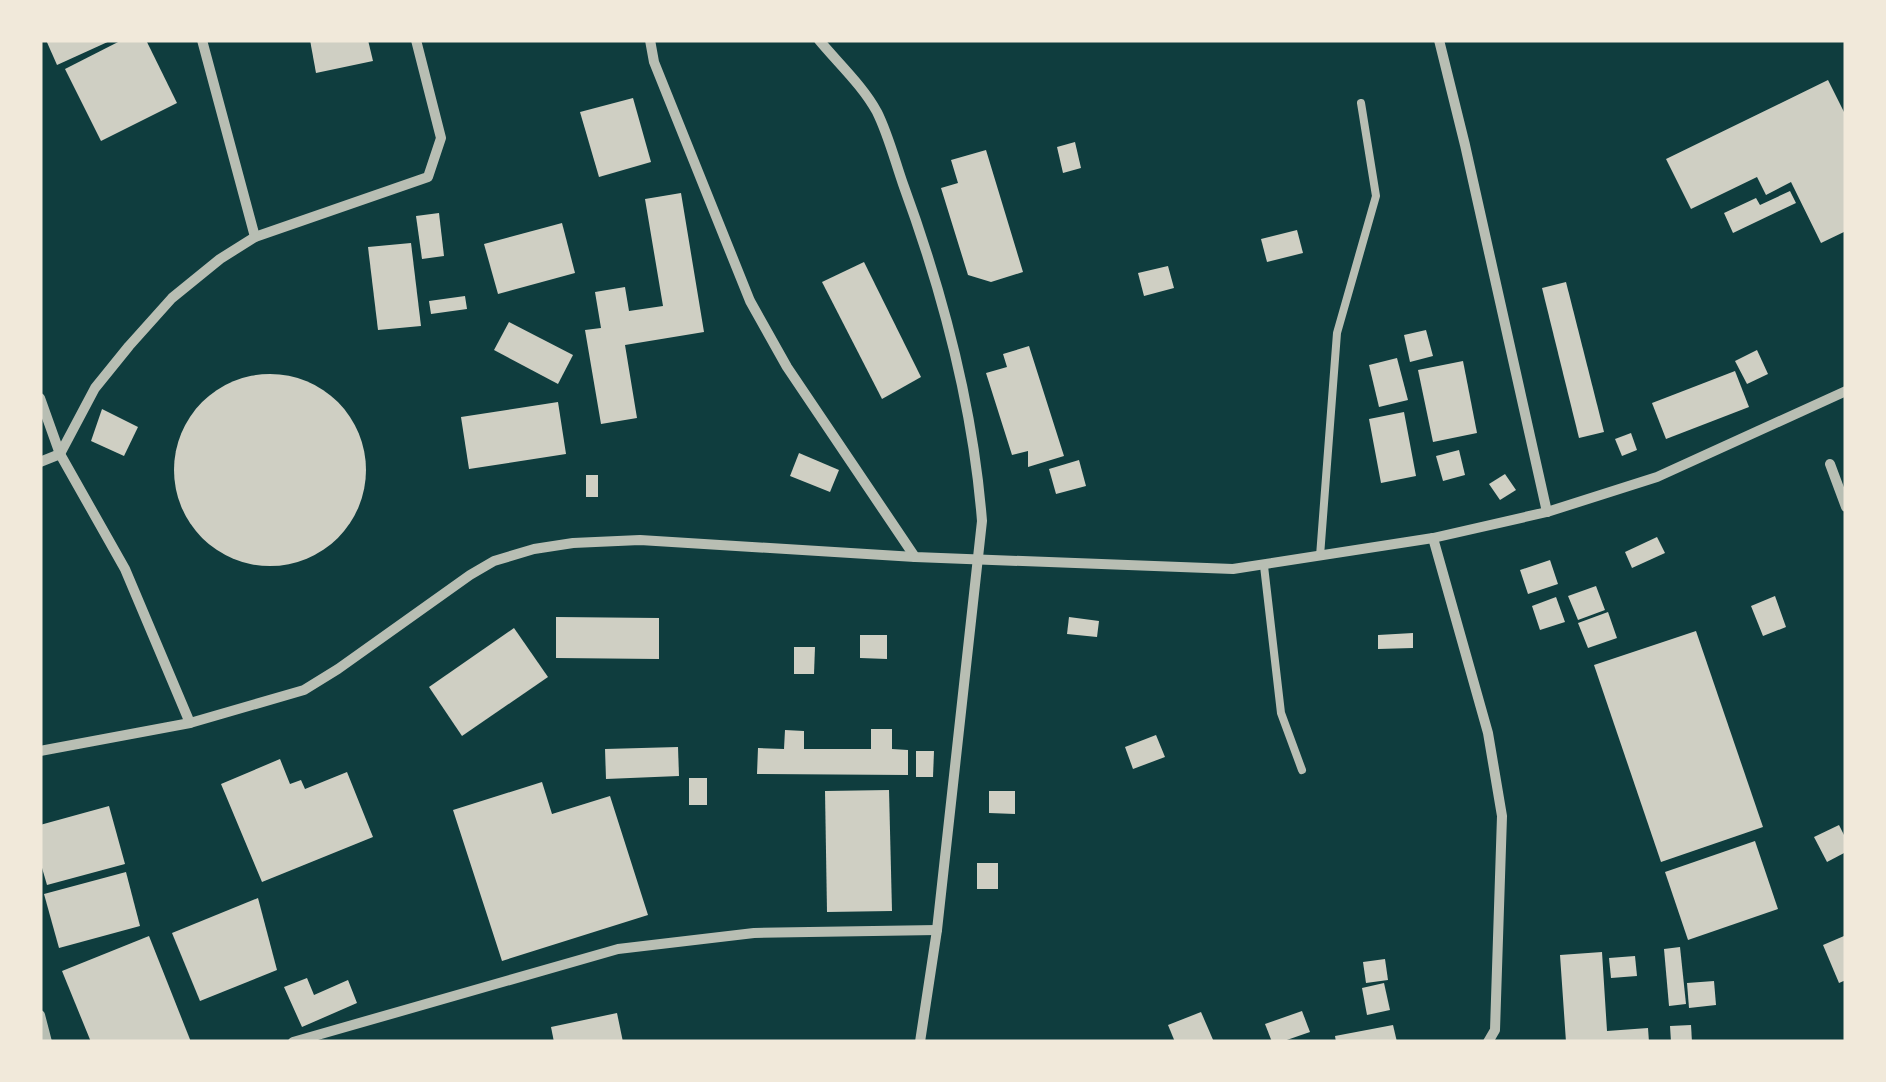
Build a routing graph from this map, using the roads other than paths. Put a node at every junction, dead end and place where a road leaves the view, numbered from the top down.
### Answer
1 (202, 40) edge
2 (416, 40) edge
3 (650, 40) edge
4 (819, 40) edge
5 (1438, 40) edge
6 (1361, 103) dead end
7 (255, 236) junction
8 (1846, 391) edge
9 (40, 398) edge
10 (60, 454) junction
11 (40, 462) edge
12 (1830, 464) dead end
13 (1846, 507) edge
14 (1547, 512) junction
15 (1433, 538) junction
16 (1320, 556) junction
17 (915, 557) junction
18 (975, 558) junction
19 (1264, 566) junction
20 (190, 723) junction
21 (40, 751) edge
22 (1302, 770) dead end
23 (937, 930) junction
24 (40, 1014) edge
25 (46, 1042) edge
26 (292, 1042) edge
27 (920, 1042) edge
28 (1488, 1042) edge

1 - 7 street
2 - 7 street
3 - 17 street
4 - 18 street
5 - 14 street
6 - 16 lane
7 - 10 street
8 - 14 street
9 - 10 street
10 - 11 street
10 - 20 street
12 - 13 street
14 - 15 street
15 - 16 street
15 - 28 street
16 - 19 street
17 - 18 street
17 - 20 street
18 - 19 street
18 - 23 street
19 - 22 lane
20 - 21 street
23 - 26 street
23 - 27 street
24 - 25 street

